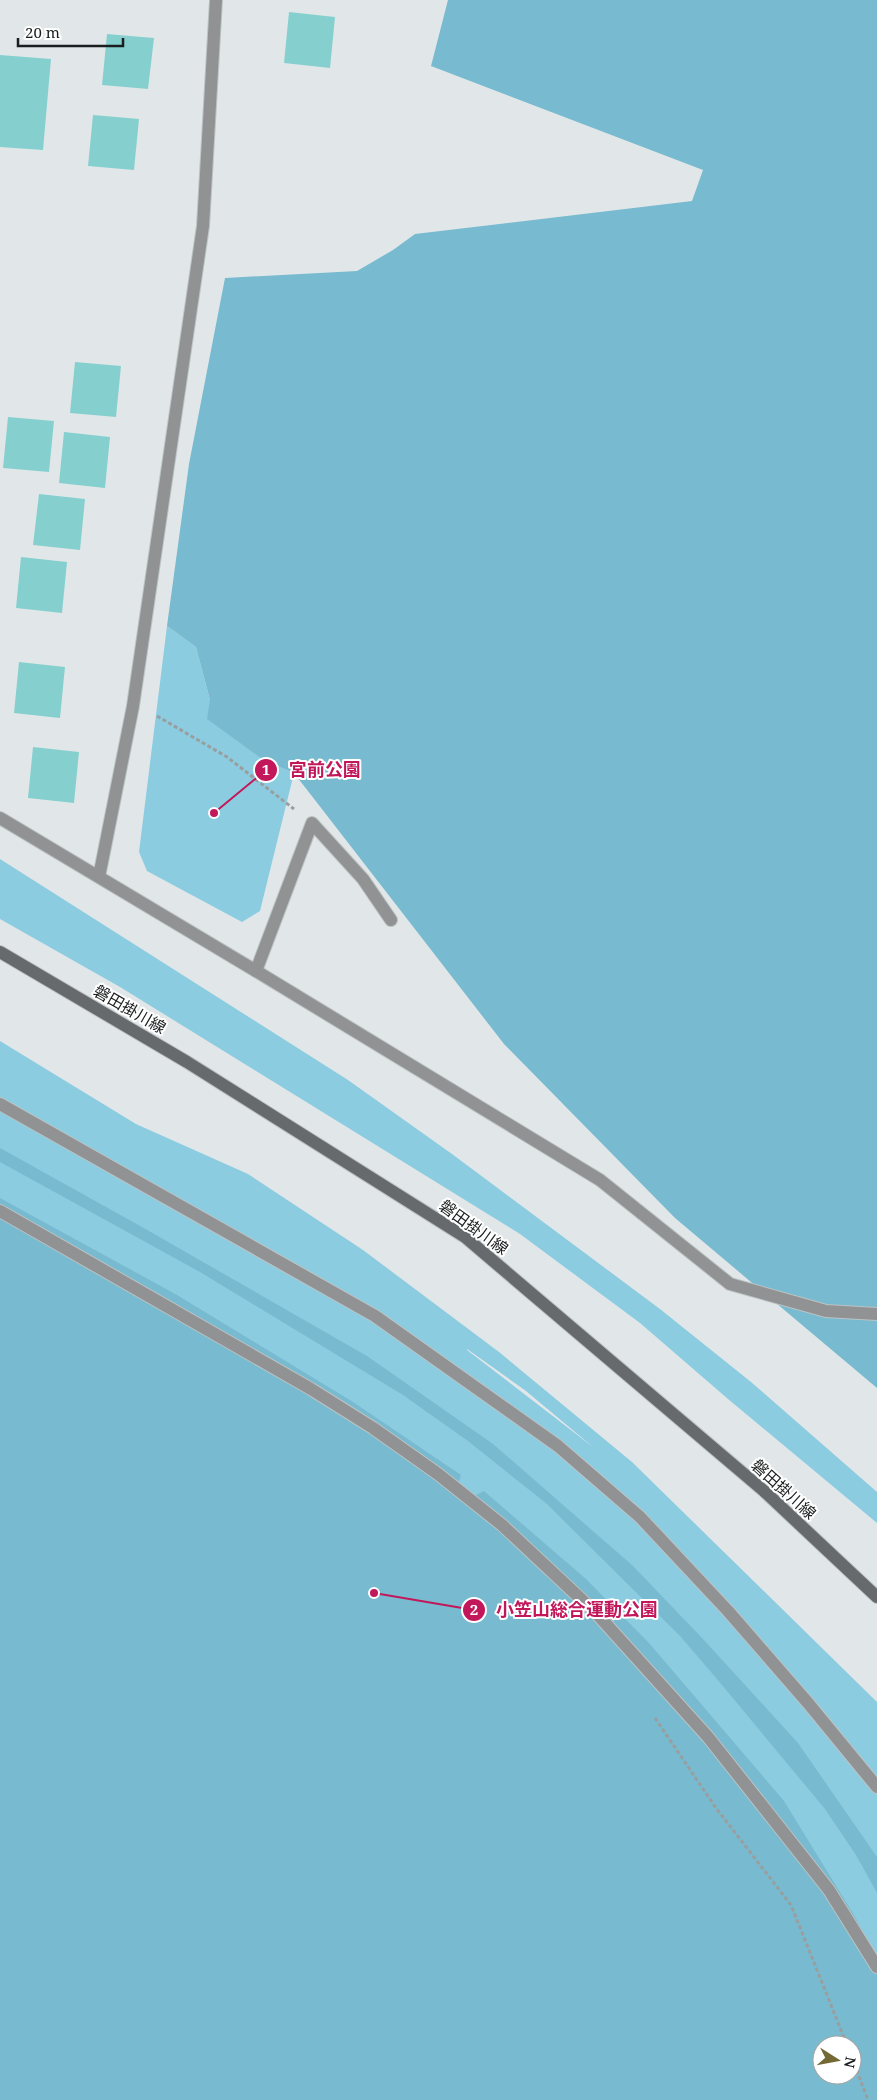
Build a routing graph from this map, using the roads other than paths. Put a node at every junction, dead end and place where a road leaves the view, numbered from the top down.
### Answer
1 (216, 0) edge
2 (0, 818) edge
3 (99, 877) junction
4 (391, 920) dead end
5 (0, 952) edge
6 (256, 971) junction
7 (0, 1104) edge
8 (0, 1211) edge
9 (877, 1314) edge
10 (877, 1597) edge
11 (877, 1787) edge
12 (877, 1967) edge

1 - 3 street
2 - 3 street
3 - 6 street
4 - 6 street
5 - 10 main road, 磐田掛川線
6 - 9 street
7 - 11 street
8 - 12 street

